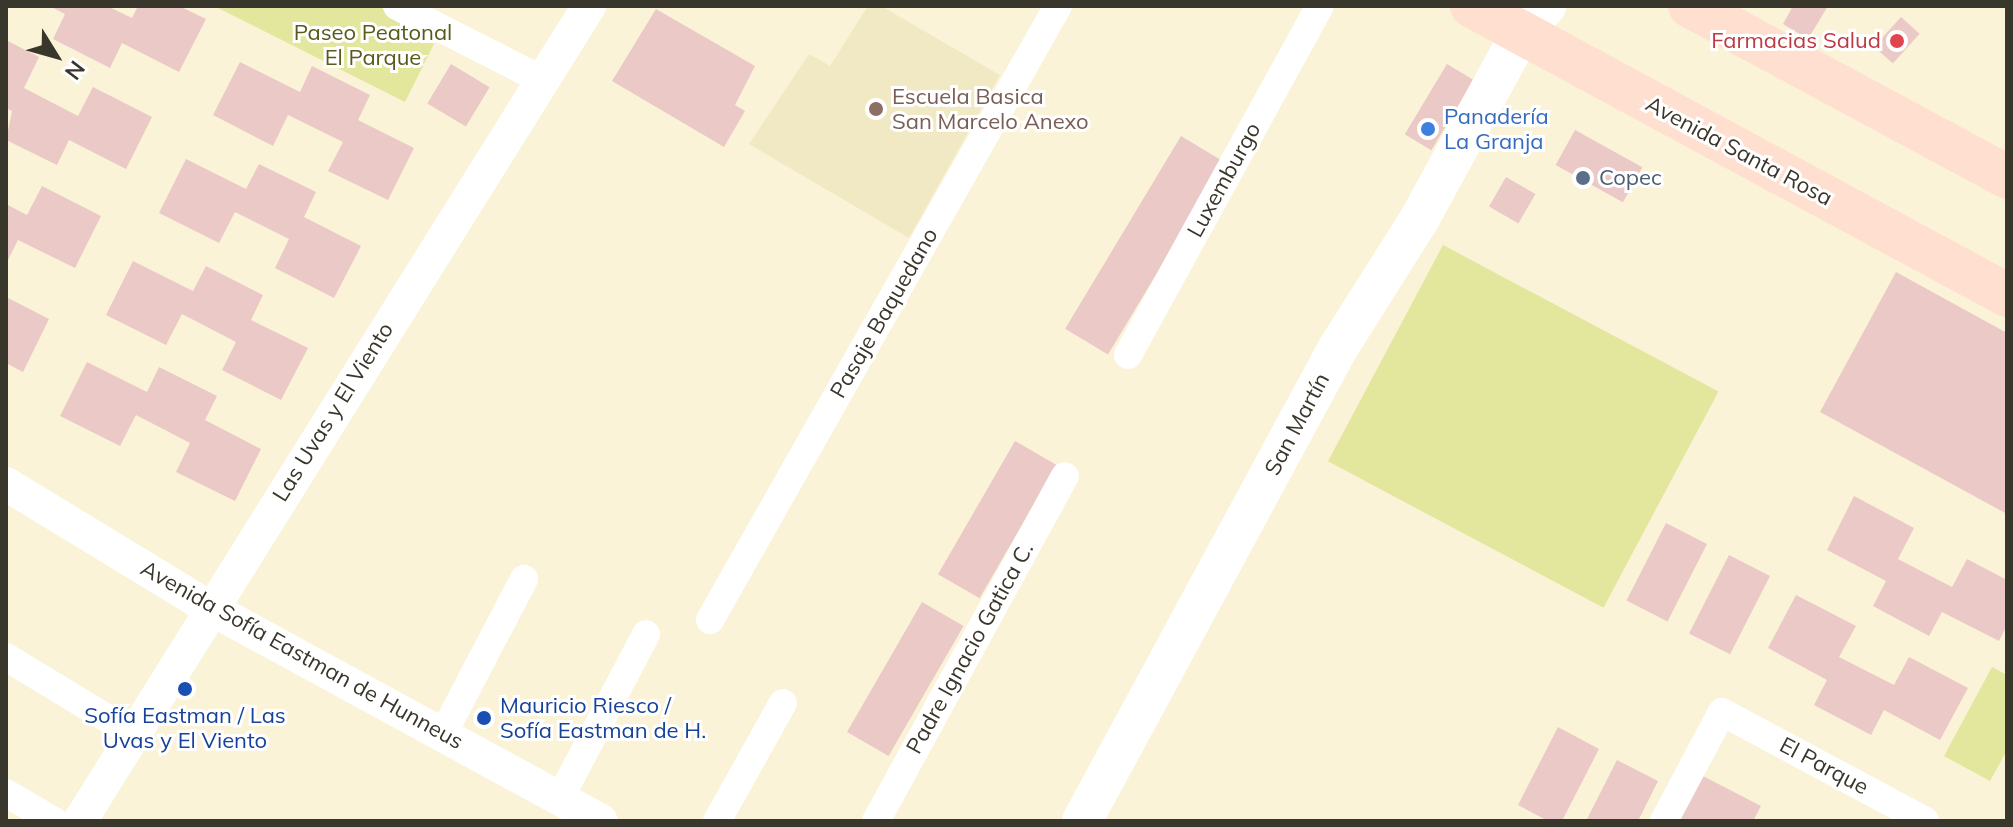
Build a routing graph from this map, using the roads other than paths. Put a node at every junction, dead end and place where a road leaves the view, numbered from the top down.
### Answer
1 (397, 6) edge
2 (589, 6) edge
3 (1058, 6) edge
4 (1320, 6) edge
5 (1472, 6) edge
6 (1690, 6) edge
7 (1533, 19) edge
8 (542, 80) junction
9 (2007, 177) edge
10 (2007, 295) edge
11 (1128, 355) dead end
12 (1065, 476) dead end
13 (6, 484) edge
14 (524, 579) dead end
15 (210, 608) junction
16 (710, 620) dead end
17 (646, 634) dead end
18 (6, 657) edge
19 (783, 703) dead end
20 (443, 734) junction
21 (135, 735) junction
22 (6, 793) edge
23 (560, 798) junction
24 (1915, 818) edge
25 (54, 821) edge
26 (80, 821) edge
27 (601, 821) edge
28 (717, 821) edge
29 (876, 821) edge
30 (1082, 821) edge
31 (1664, 821) edge

1 - 8 street
2 - 8 street, Las Uvas y El Viento
3 - 16 street, Pasaje Baquedano
4 - 11 street, Luxemburgo
5 - 7 main road, Avenida Santa Rosa
6 - 9 main road
7 - 10 main road, Avenida Santa Rosa
7 - 30 main road, San Martín
8 - 15 street, Las Uvas y El Viento
12 - 29 street, Padre Ignacio Gatica C.
13 - 15 street, Avenida Sofía Eastman de Hunneus
14 - 20 street
15 - 20 street, Avenida Sofía Eastman de Hunneus
15 - 21 street, Las Uvas y El Viento
17 - 23 street
18 - 21 street
19 - 28 street
20 - 23 street, Avenida Sofía Eastman de Hunneus
21 - 26 street, Las Uvas y El Viento
22 - 25 street
23 - 27 street, Avenida Sofía Eastman de Hunneus
24 - 31 street, El Parque

